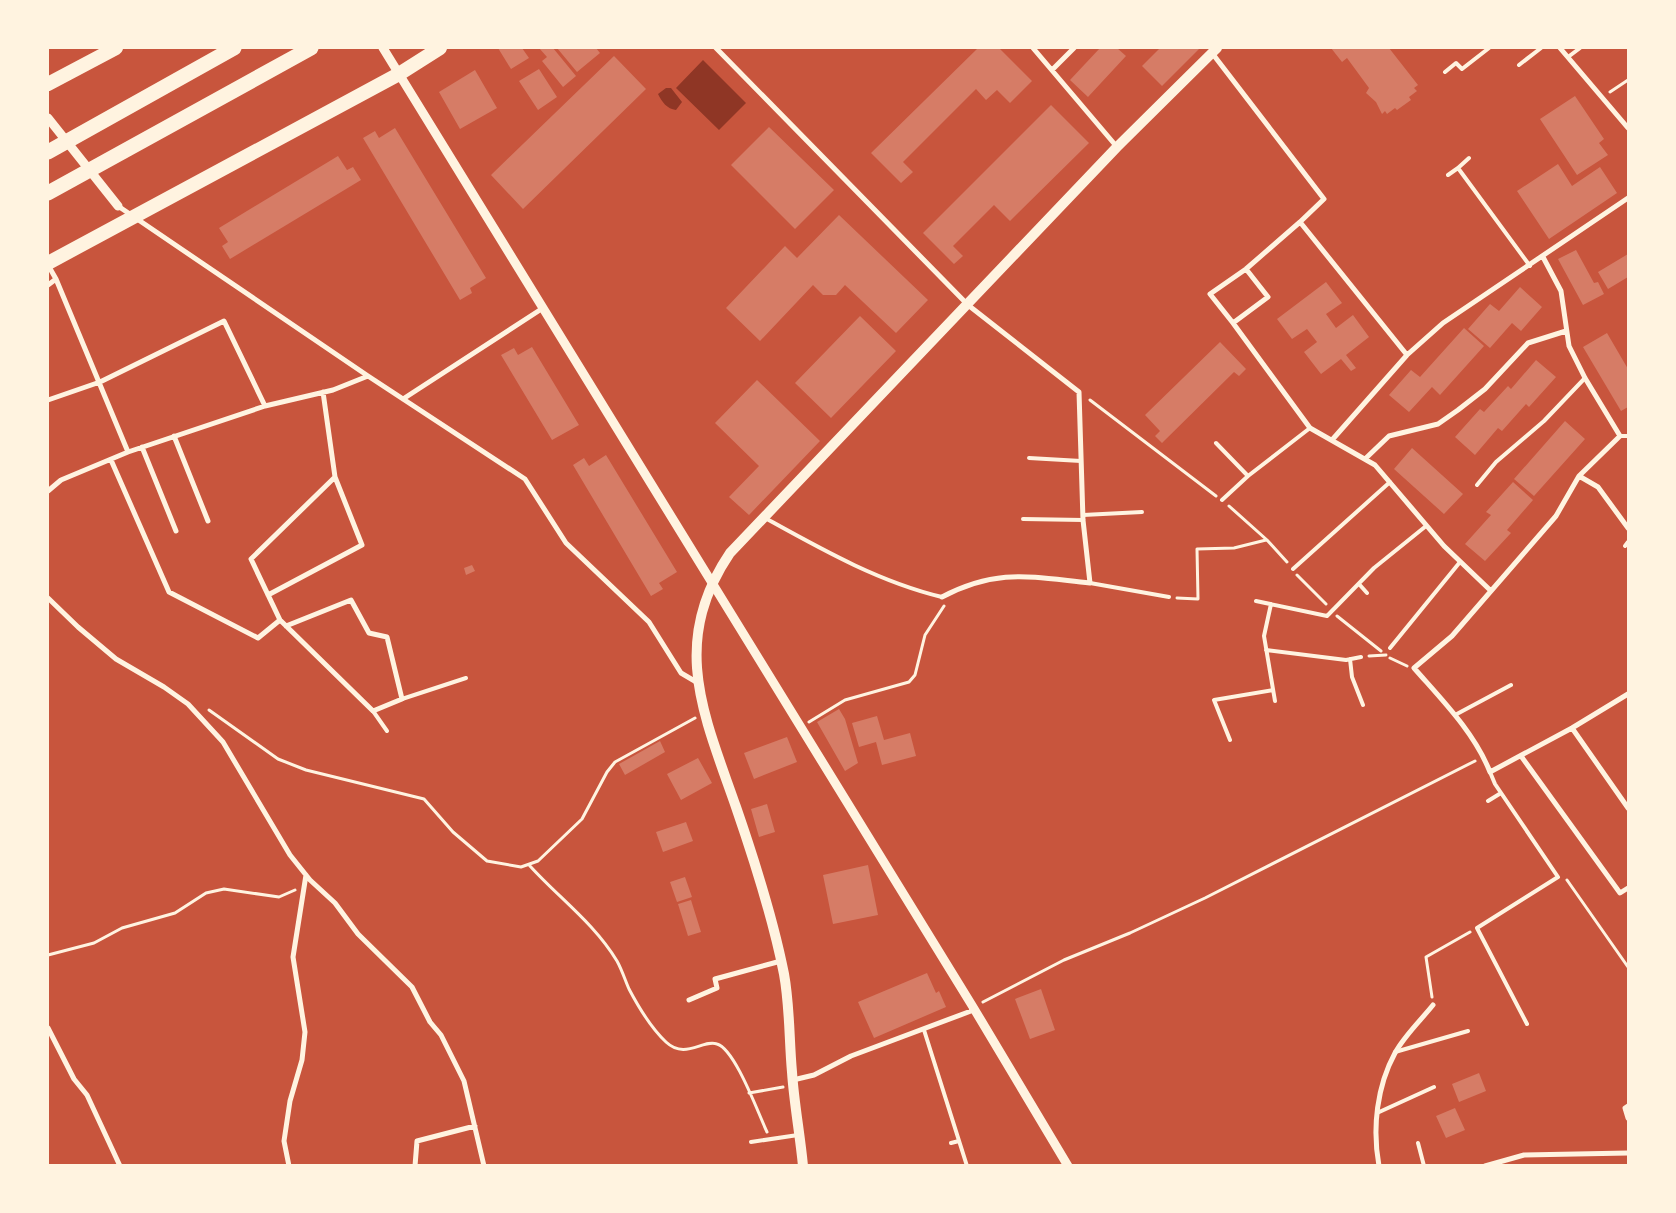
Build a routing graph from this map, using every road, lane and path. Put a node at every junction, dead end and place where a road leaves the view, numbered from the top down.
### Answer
1 (116, 48) edge
2 (234, 48) edge
3 (311, 48) edge
4 (382, 48) edge
5 (440, 48) edge
6 (716, 48) edge
7 (1033, 48) edge
8 (1074, 48) edge
9 (1489, 48) edge
10 (1541, 48) edge
11 (1560, 48) edge
12 (1580, 48) edge
13 (1215, 50) edge
14 (1568, 57) junction
15 (1518, 65) dead end
16 (1052, 70) junction
17 (1445, 72) dead end
18 (399, 74) junction
19 (1628, 80) edge
20 (48, 84) edge
21 (1603, 97) junction
22 (48, 118) edge
23 (1628, 128) edge
24 (1117, 147) junction
25 (48, 152) edge
26 (1469, 158) dead end
27 (1458, 168) junction
28 (1448, 175) dead end
29 (48, 193) edge
30 (1628, 198) edge
31 (118, 206) joint
32 (134, 218) junction
33 (1300, 222) junction
34 (1543, 257) junction
35 (48, 263) edge
36 (1530, 266) junction
37 (1246, 269) junction
38 (56, 279) junction
39 (48, 285) edge
40 (968, 305) junction
41 (543, 308) junction
42 (1233, 323) junction
43 (1566, 331) junction
44 (1407, 355) junction
45 (368, 376) junction
46 (1584, 378) junction
47 (100, 382) junction
48 (323, 392) junction
49 (1079, 392) junction
50 (402, 399) junction
51 (48, 400) edge
52 (265, 406) junction
53 (1310, 428) junction
54 (174, 436) junction
55 (1620, 436) junction
56 (1628, 436) edge
57 (1332, 440) junction
58 (1216, 442) dead end
59 (142, 447) junction
60 (128, 452) junction
61 (1029, 458) dead end
62 (1365, 459) junction
63 (111, 460) junction
64 (1081, 461) junction
65 (1248, 476) junction
66 (1579, 476) junction
67 (335, 477) junction
68 (1390, 482) junction
69 (1477, 485) dead end
70 (48, 491) edge
71 (1222, 500) junction
72 (1142, 512) dead end
73 (763, 517) junction
74 (1083, 517) junction
75 (1024, 519) dead end
76 (208, 521) dead end
77 (1426, 526) junction
78 (1628, 528) edge
79 (176, 531) dead end
80 (1460, 562) junction
81 (1293, 569) dead end
82 (1090, 582) junction
83 (1359, 584) junction
84 (712, 585) junction
85 (1490, 590) junction
86 (1367, 593) dead end
87 (948, 594) junction
88 (268, 595) junction
89 (942, 597) joint
90 (1169, 597) joint
91 (48, 598) edge
92 (1256, 601) dead end
93 (1270, 604) junction
94 (280, 620) junction
95 (286, 626) junction
96 (1390, 648) dead end
97 (1266, 650) junction
98 (1386, 655) dead end
99 (1361, 658) joint
100 (1350, 659) junction
101 (466, 678) dead end
102 (698, 683) junction
103 (1511, 685) dead end
104 (1273, 690) junction
105 (1628, 694) edge
106 (402, 699) junction
107 (1275, 701) dead end
108 (1363, 705) dead end
109 (208, 709) dead end
110 (374, 712) junction
111 (705, 714) junction
112 (1455, 715) junction
113 (801, 727) junction
114 (1572, 728) junction
115 (387, 730) dead end
116 (1230, 740) dead end
117 (1521, 756) junction
118 (1484, 757) junction
119 (1490, 772) junction
120 (1501, 794) junction
121 (1488, 801) dead end
122 (1628, 808) edge
123 (530, 866) junction
124 (306, 875) junction
125 (1558, 877) junction
126 (305, 885) junction
127 (1628, 888) edge
128 (1476, 928) junction
129 (48, 955) edge
130 (781, 961) junction
131 (1628, 967) edge
132 (688, 1000) dead end
133 (1433, 1005) joint
134 (974, 1007) junction
135 (1528, 1024) dead end
136 (48, 1028) edge
137 (924, 1030) junction
138 (1468, 1031) dead end
139 (1395, 1052) junction
140 (793, 1083) junction
141 (1434, 1087) dead end
142 (749, 1093) junction
143 (1628, 1106) edge
144 (1378, 1113) junction
145 (1628, 1118) edge
146 (475, 1126) junction
147 (800, 1135) junction
148 (772, 1139) junction
149 (959, 1141) junction
150 (751, 1142) dead end
151 (951, 1143) dead end
152 (1418, 1143) dead end
153 (1628, 1153) edge
154 (120, 1166) edge
155 (289, 1166) edge
156 (415, 1166) edge
157 (484, 1166) edge
158 (803, 1166) edge
159 (967, 1166) edge
160 (1068, 1166) edge
161 (1379, 1166) edge
162 (1424, 1166) edge
163 (1485, 1166) edge

1 - 20 highway
2 - 25 highway
3 - 29 highway
4 - 18 street
5 - 18 highway
6 - 40 street
7 - 16 street
8 - 16 street
9 - 17 lane
10 - 15 lane
11 - 14 street
12 - 14 lane
13 - 24 main road
13 - 33 street
14 - 21 street
16 - 24 street
18 - 32 highway
18 - 41 street
19 - 21 path
21 - 23 street
22 - 31 street
24 - 40 main road
26 - 27 lane
27 - 28 lane
27 - 36 lane
30 - 34 street
31 - 32 street
32 - 35 highway
32 - 45 street
33 - 37 street
33 - 44 street
34 - 36 street
34 - 43 street
35 - 38 street
36 - 44 street
37 - 42 street
37 - 42 street
38 - 39 street
38 - 47 street
40 - 49 street
40 - 73 main road
41 - 50 street
41 - 84 street
42 - 53 street
43 - 46 street
43 - 62 street
44 - 57 street
45 - 48 street
45 - 50 street
46 - 55 street
46 - 69 lane
47 - 51 street
47 - 52 street
47 - 60 street
48 - 52 street
48 - 67 street
49 - 64 street
49 - 71 path
50 - 102 street
52 - 54 street
53 - 57 street
53 - 65 lane
54 - 59 street
54 - 76 street
55 - 56 lane
55 - 66 street
57 - 62 street
58 - 65 lane
59 - 60 street
59 - 79 street
60 - 63 street
61 - 64 lane
62 - 68 street
63 - 70 street
63 - 94 street
64 - 74 street
65 - 71 lane
66 - 78 street
66 - 85 street
67 - 88 street
67 - 88 street
68 - 77 street
68 - 81 lane
71 - 90 path
72 - 74 lane
73 - 84 main road
73 - 89 lane
74 - 75 lane
74 - 82 street
77 - 80 street
77 - 83 lane
80 - 85 street
80 - 96 lane
82 - 87 street
82 - 90 lane
83 - 86 lane
83 - 93 lane
84 - 102 main road
84 - 113 street
85 - 112 street
87 - 89 street
87 - 113 path
88 - 94 street
91 - 124 street
92 - 93 lane
93 - 97 lane
94 - 95 street
95 - 106 street
95 - 110 street
97 - 100 lane
97 - 104 lane
98 - 99 path
99 - 100 lane
100 - 108 lane
101 - 106 lane
102 - 111 main road
103 - 112 lane
104 - 107 lane
104 - 116 lane
105 - 114 street
106 - 110 street
109 - 123 path
110 - 115 lane
111 - 123 path
111 - 130 main road
112 - 118 street
113 - 134 street
114 - 117 street
114 - 122 street
117 - 119 street
117 - 127 street
118 - 119 street
118 - 134 path
119 - 120 lane
120 - 121 lane
120 - 125 lane
123 - 142 path
124 - 126 street
124 - 146 street
125 - 128 lane
125 - 131 path
126 - 129 path
126 - 155 street
128 - 133 path
128 - 135 lane
130 - 132 street
130 - 140 main road
133 - 139 street
134 - 137 street
134 - 160 street
136 - 154 street
137 - 140 street
137 - 149 lane
138 - 139 lane
139 - 144 street
140 - 142 path
140 - 147 main road
141 - 144 lane
142 - 148 path
143 - 145 street
144 - 161 street
146 - 156 street
146 - 157 street
147 - 148 lane
147 - 158 main road
148 - 150 lane
149 - 151 lane
149 - 159 lane
152 - 162 lane
153 - 163 street

